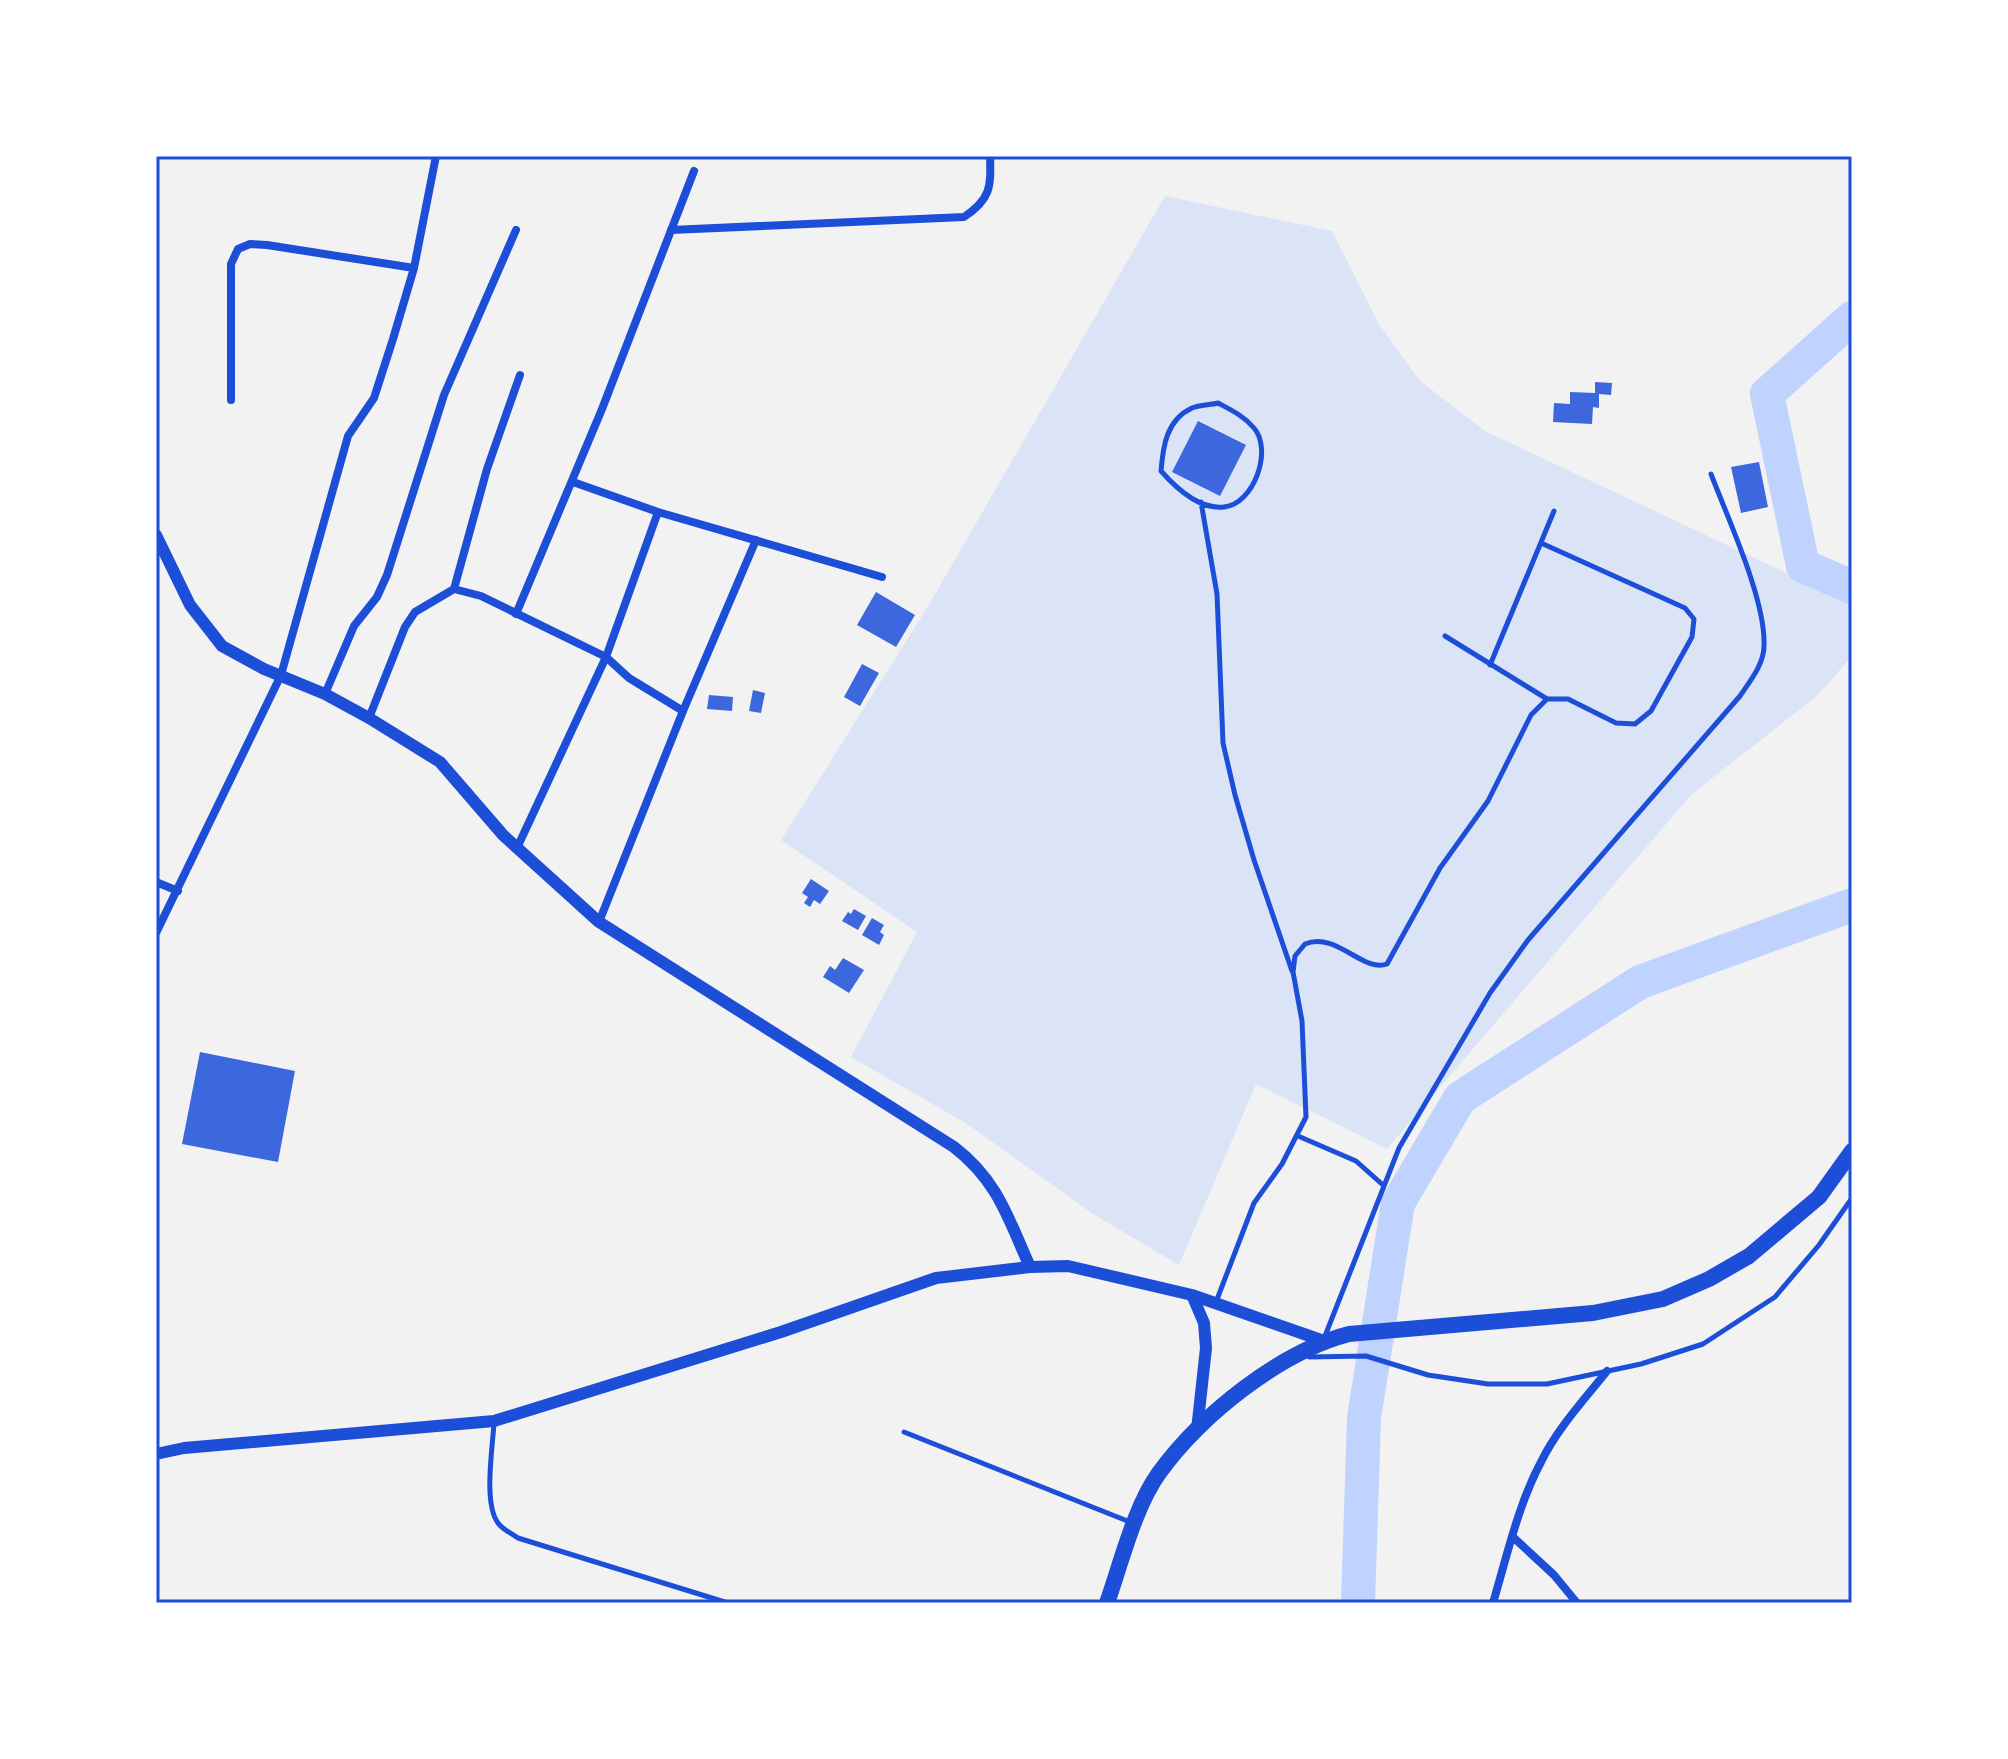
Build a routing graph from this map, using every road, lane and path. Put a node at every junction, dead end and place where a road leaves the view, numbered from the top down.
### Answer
1 (436, 156) edge
2 (990, 156) edge
3 (694, 171) dead end
4 (516, 230) dead end
5 (671, 230) junction
6 (414, 268) junction
7 (520, 375) dead end
8 (231, 400) dead end
9 (1711, 474) dead end
10 (573, 482) junction
11 (1201, 502) junction
12 (1554, 511) dead end
13 (658, 512) junction
14 (156, 535) edge
15 (756, 540) junction
16 (1541, 543) junction
17 (882, 577) dead end
18 (454, 589) junction
19 (516, 614) junction
20 (1445, 636) dead end
21 (606, 657) junction
22 (1490, 665) junction
23 (281, 675) junction
24 (325, 694) junction
25 (1547, 699) junction
26 (683, 711) junction
27 (369, 718) junction
28 (517, 848) junction
29 (156, 882) edge
30 (178, 891) junction
31 (599, 922) junction
32 (156, 933) edge
33 (1293, 972) junction
34 (1298, 1136) junction
35 (1852, 1151) edge
36 (1383, 1185) junction
37 (1852, 1198) edge
38 (1030, 1267) junction
39 (1192, 1295) junction
40 (1215, 1303) junction
41 (1324, 1341) junction
42 (1289, 1357) junction
43 (1607, 1371) junction
44 (494, 1421) junction
45 (1197, 1430) junction
46 (904, 1432) dead end
47 (156, 1454) edge
48 (1134, 1524) junction
49 (1513, 1537) junction
50 (728, 1603) edge
51 (1107, 1603) edge
52 (1493, 1603) edge
53 (1577, 1603) edge

1 - 6 street
2 - 5 street
3 - 5 street
4 - 24 street
5 - 10 street
6 - 8 street
6 - 23 street
7 - 18 street
9 - 36 lane
10 - 13 street
10 - 19 street
11 - 11 lane
11 - 33 lane
12 - 16 lane
13 - 15 street
13 - 21 street
14 - 23 street
15 - 17 street
15 - 26 street
16 - 22 lane
16 - 25 lane
18 - 19 street
18 - 27 street
19 - 21 street
20 - 22 lane
21 - 26 street
21 - 28 street
22 - 25 lane
23 - 24 street
23 - 30 street
24 - 27 street
25 - 33 lane
26 - 31 street
27 - 28 street
28 - 31 street
29 - 30 street
30 - 32 street
31 - 38 street
33 - 34 lane
34 - 36 lane
34 - 40 lane
35 - 41 main road
36 - 41 lane
37 - 43 lane
38 - 39 street
38 - 44 street
39 - 40 street
39 - 45 street
40 - 41 street
41 - 42 main road
42 - 43 lane
42 - 45 main road
43 - 49 street
44 - 47 street
44 - 50 lane
45 - 48 main road
46 - 48 lane
48 - 51 main road
49 - 52 street
49 - 53 street

